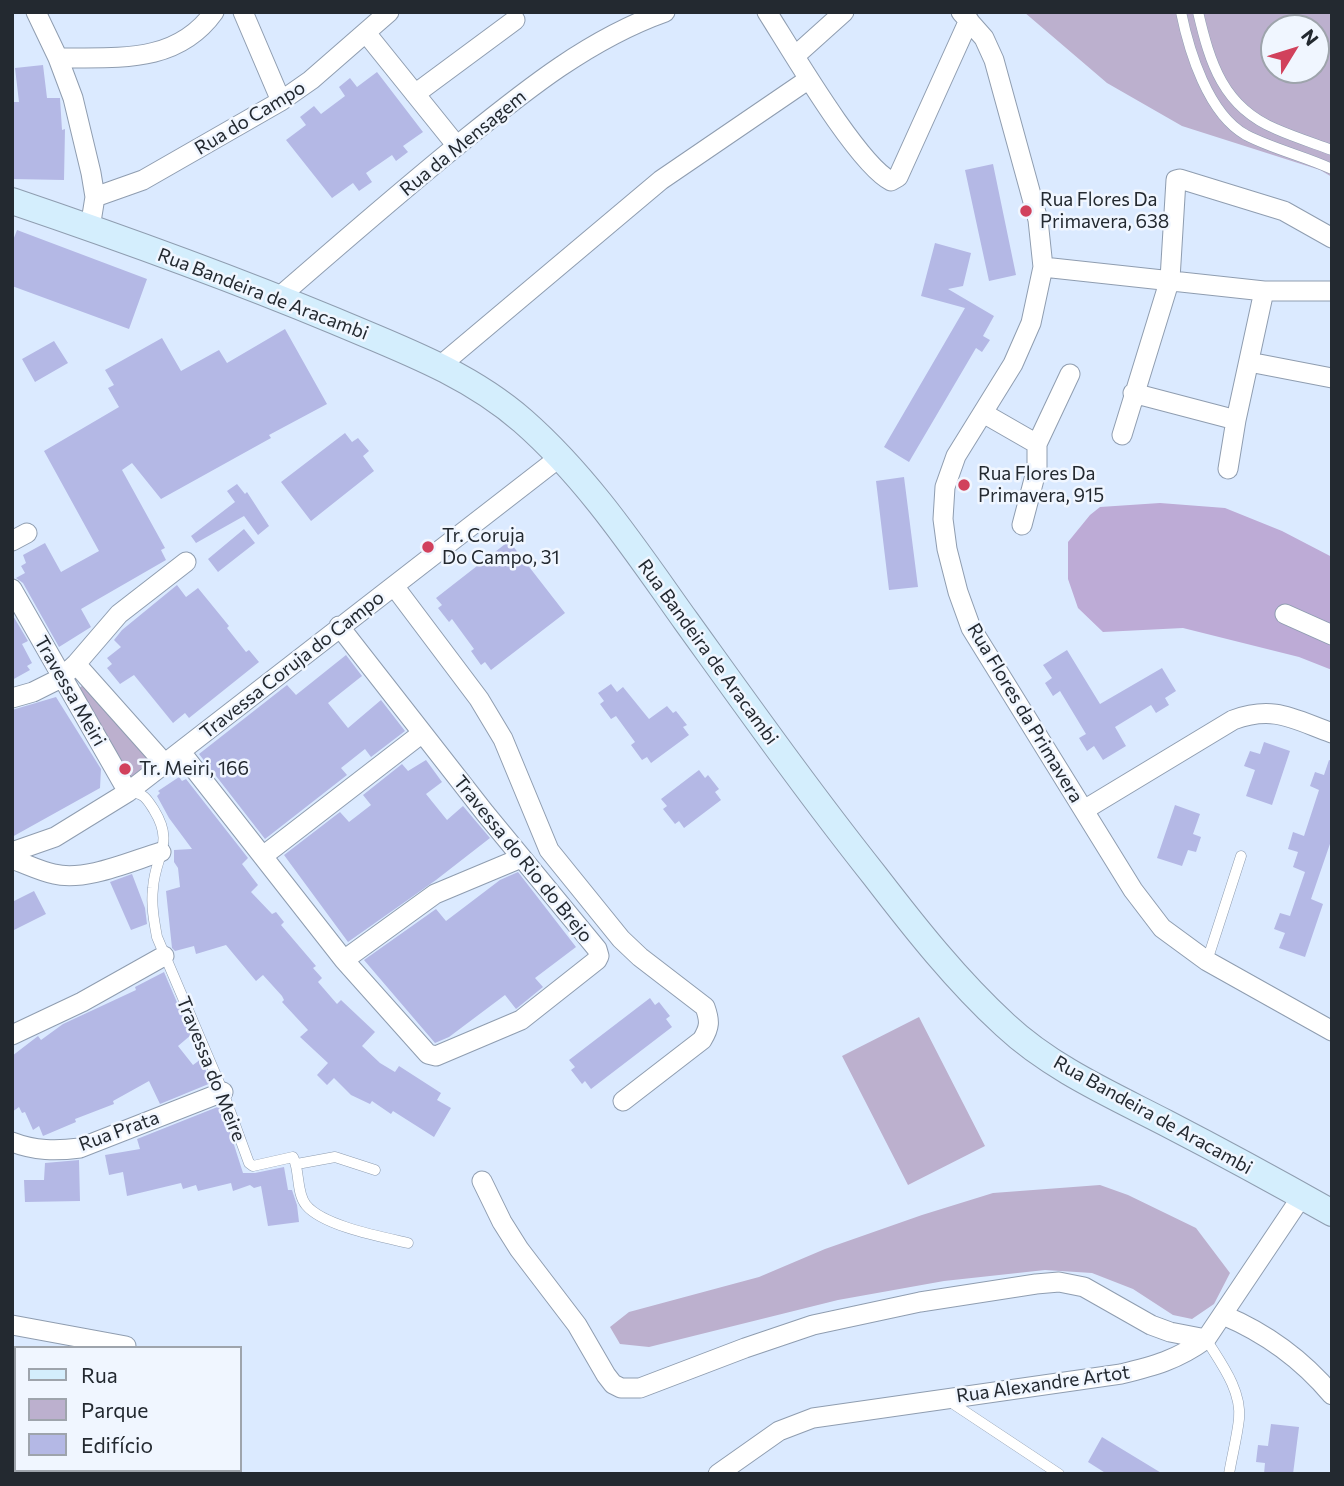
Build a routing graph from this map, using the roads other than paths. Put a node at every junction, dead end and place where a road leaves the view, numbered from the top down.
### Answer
1 (36, 12) edge
2 (214, 12) edge
3 (243, 12) edge
4 (390, 12) edge
5 (665, 12) edge
6 (767, 12) edge
7 (844, 12) edge
8 (1181, 12) edge
9 (1198, 12) edge
10 (965, 16) edge
11 (515, 20) dead end
12 (366, 33) junction
13 (795, 56) junction
14 (58, 58) junction
15 (809, 79) junction
16 (415, 94) junction
17 (281, 101) junction
18 (457, 146) junction
19 (1332, 150) edge
20 (1332, 169) edge
21 (95, 197) junction
22 (12, 201) edge
23 (90, 228) junction
24 (1332, 238) edge
25 (1043, 267) junction
26 (1170, 279) junction
27 (1264, 291) junction
28 (1332, 291) edge
29 (278, 298) junction
30 (1250, 362) junction
31 (441, 365) junction
32 (1070, 374) dead end
33 (1332, 378) edge
34 (1133, 393) junction
35 (983, 413) junction
36 (1236, 420) junction
37 (1122, 435) dead end
38 (1037, 444) junction
39 (560, 457) junction
40 (1228, 469) dead end
41 (1022, 525) dead end
42 (186, 562) dead end
43 (394, 586) junction
44 (12, 589) edge
45 (1285, 614) dead end
46 (340, 626) junction
47 (1332, 635) edge
48 (76, 664) junction
49 (61, 678) junction
50 (12, 698) edge
51 (1332, 733) edge
52 (421, 734) junction
53 (181, 752) junction
54 (166, 765) junction
55 (128, 792) junction
56 (1084, 810) junction
57 (549, 850) junction
58 (12, 852) edge
59 (161, 852) junction
60 (262, 856) junction
61 (1241, 856) dead end
62 (12, 859) edge
63 (524, 863) junction
64 (164, 956) junction
65 (344, 960) junction
66 (1207, 961) junction
67 (1332, 1031) edge
68 (12, 1035) edge
69 (223, 1092) junction
70 (623, 1101) dead end
71 (12, 1142) edge
72 (297, 1164) junction
73 (375, 1170) dead end
74 (482, 1181) dead end
75 (1302, 1196) junction
76 (1332, 1213) edge
77 (408, 1243) dead end
78 (1223, 1315) junction
79 (12, 1325) edge
80 (1206, 1339) junction
81 (126, 1346) edge
82 (1332, 1395) edge
83 (946, 1399) junction
84 (718, 1474) edge
85 (1059, 1474) edge
86 (1229, 1474) edge

1 - 14 street
2 - 14 street
3 - 17 street
4 - 12 street, Rua do Campo
5 - 18 street, Rua da Mensagem
6 - 13 street
7 - 13 street
8 - 20 lane
9 - 19 lane
10 - 15 street
10 - 25 street, Rua Flores da Primavera
11 - 16 street
12 - 16 street
12 - 17 street, Rua do Campo
13 - 15 street
14 - 21 street
15 - 31 street
16 - 18 street
17 - 21 street, Rua do Campo
18 - 29 street, Rua da Mensagem
21 - 23 street
22 - 23 main road, Rua Bandeira de Aracambi
23 - 29 main road, Rua Bandeira de Aracambi
24 - 26 street
25 - 26 street
25 - 35 street, Rua Flores da Primavera
26 - 27 street
26 - 34 street
27 - 28 street
27 - 30 street
29 - 31 main road, Rua Bandeira de Aracambi
30 - 33 street
30 - 36 street
31 - 39 main road, Rua Bandeira de Aracambi
32 - 38 street
34 - 36 street
34 - 37 street
35 - 38 street
35 - 56 street, Rua Flores da Primavera
36 - 40 street
38 - 41 street
39 - 43 street, Travessa Coruja do Campo
39 - 75 main road, Rua Bandeira de Aracambi
42 - 48 street
43 - 46 street, Travessa Coruja do Campo
43 - 57 street
44 - 49 street, Travessa Meiri
45 - 47 street
46 - 52 street, Travessa do Rio do Brejo
46 - 53 street, Travessa Coruja do Campo
48 - 49 street
48 - 54 street
49 - 50 street
49 - 55 street, Travessa Meiri
51 - 56 street
52 - 60 street
52 - 63 street, Travessa do Rio do Brejo
53 - 54 street, Travessa Coruja do Campo
53 - 60 street, Travessa do Rio do Brejo
54 - 55 street, Travessa Coruja do Campo
55 - 58 street, Travessa Coruja do Campo
55 - 59 lane, Travessa do Meire
56 - 66 street, Rua Flores da Primavera
57 - 63 street
57 - 70 street
59 - 62 street
59 - 64 lane, Travessa do Meire
60 - 65 street, Travessa do Rio do Brejo
61 - 66 lane
63 - 65 street
63 - 65 street, Travessa do Rio do Brejo
64 - 68 street
64 - 69 lane, Travessa do Meire
66 - 67 street, Rua Flores da Primavera
69 - 71 street, Rua Prata
69 - 72 lane, Travessa do Meire
72 - 73 lane
72 - 77 lane
74 - 80 street
75 - 76 main road, Rua Bandeira de Aracambi
75 - 78 street, Rua Alexandre Artot
78 - 80 street, Rua Alexandre Artot
78 - 82 street
79 - 81 street
80 - 83 street, Rua Alexandre Artot
80 - 86 lane
83 - 84 street, Rua Alexandre Artot
83 - 85 lane

